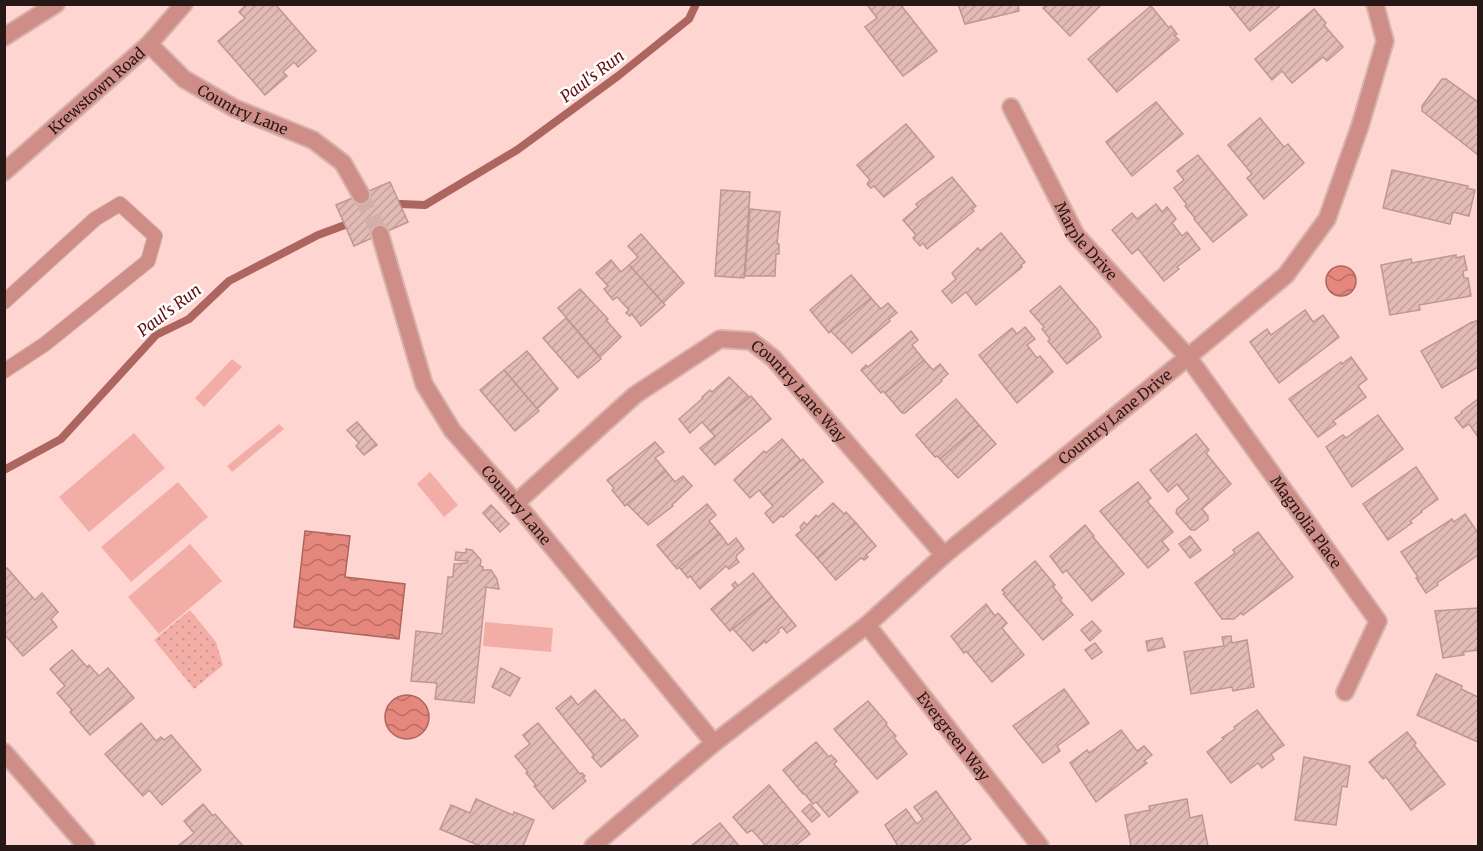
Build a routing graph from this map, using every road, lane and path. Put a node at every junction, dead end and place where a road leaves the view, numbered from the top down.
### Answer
1 (56, 4) edge
2 (184, 4) edge
3 (1375, 4) edge
4 (4, 37) edge
5 (149, 44) junction
6 (1011, 107) dead end
7 (4, 172) edge
8 (361, 195) tunnel mouth
9 (380, 234) tunnel mouth
10 (4, 302) edge
11 (1188, 357) junction
12 (4, 371) edge
13 (516, 503) junction
14 (944, 555) junction
15 (867, 625) junction
16 (1345, 692) dead end
17 (714, 743) junction
18 (4, 752) edge
19 (86, 846) edge
20 (594, 846) edge
21 (1040, 846) edge

1 - 4 street
2 - 5 street, Krewstown Road
3 - 11 street, Country Lane Drive
5 - 7 street, Krewstown Road
5 - 8 street, Country Lane
6 - 11 street, Marple Drive
9 - 13 street, Country Lane
10 - 12 lane
11 - 14 street, Country Lane Drive
11 - 16 street, Magnolia Place
13 - 14 street, Country Lane Way
13 - 17 street, Country Lane
14 - 15 street, Country Lane Drive
15 - 17 street, Country Lane Drive
15 - 21 street, Evergreen Way
17 - 20 street, Country Lane Drive
18 - 19 street

